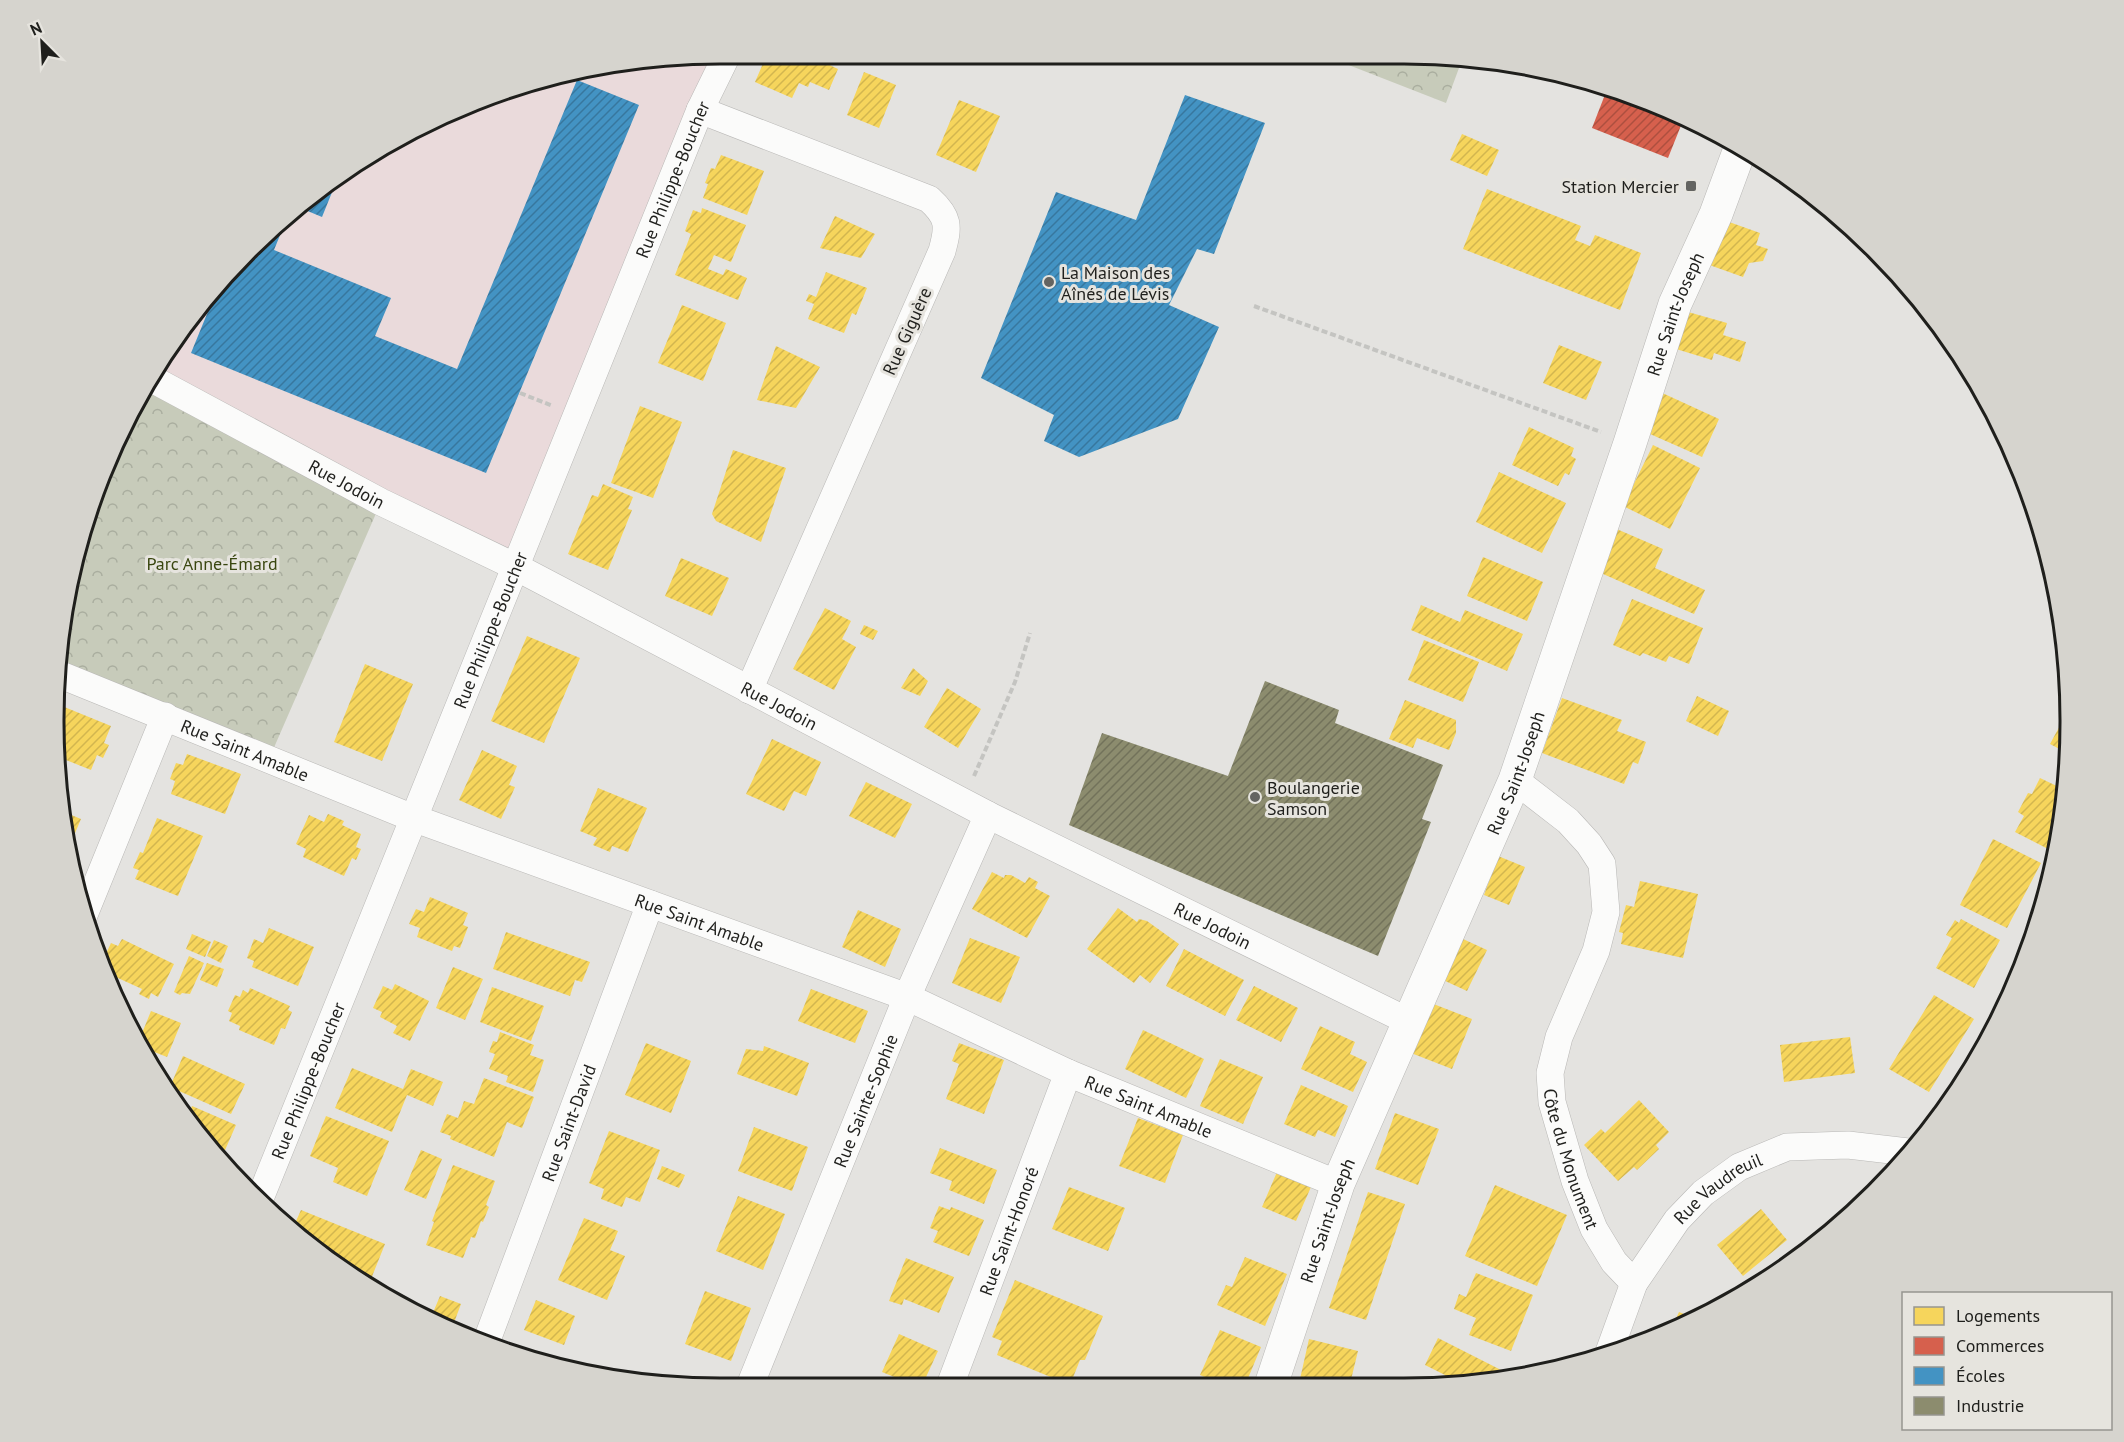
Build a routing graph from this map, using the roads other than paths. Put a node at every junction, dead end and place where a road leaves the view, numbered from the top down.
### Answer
1 (723, 64) edge
2 (700, 110) junction
3 (1737, 156) edge
4 (159, 382) edge
5 (516, 567) junction
6 (66, 677) edge
7 (749, 690) junction
8 (165, 716) junction
9 (1515, 780) junction
10 (988, 815) junction
11 (413, 818) junction
12 (90, 901) edge
13 (650, 904) junction
14 (906, 997) junction
15 (1410, 1022) junction
16 (1068, 1073) junction
17 (1899, 1151) edge
18 (1338, 1184) junction
19 (263, 1191) edge
20 (1634, 1283) junction
21 (489, 1335) edge
22 (1612, 1344) edge
23 (753, 1378) edge
24 (953, 1378) edge
25 (1273, 1378) edge

1 - 2 street, Rue Philippe-Boucher
2 - 5 street, Rue Philippe-Boucher
2 - 7 street, Rue Giguère
3 - 9 street, Rue Saint-Joseph
4 - 5 street, Rue Jodoin
5 - 7 street, Rue Jodoin
5 - 11 street, Rue Philippe-Boucher
6 - 8 street, Rue Saint Amable
7 - 10 street, Rue Jodoin
8 - 11 street, Rue Saint Amable
8 - 12 street
9 - 15 street, Rue Saint-Joseph
9 - 20 street, Côte du Monument
10 - 14 street, Rue Sainte-Sophie
10 - 15 street, Rue Jodoin
11 - 13 street, Rue Saint Amable
11 - 19 street, Rue Philippe-Boucher
13 - 14 street, Rue Saint Amable
13 - 21 street, Rue Saint-David
14 - 16 street, Rue Saint Amable
14 - 23 street, Rue Sainte-Sophie
15 - 18 street, Rue Saint-Joseph
16 - 18 street, Rue Saint Amable
16 - 24 street, Rue Saint-Honoré
17 - 20 street, Rue Vaudreuil
18 - 25 street, Rue Saint-Joseph
20 - 22 street, Rue Vaudreuil

